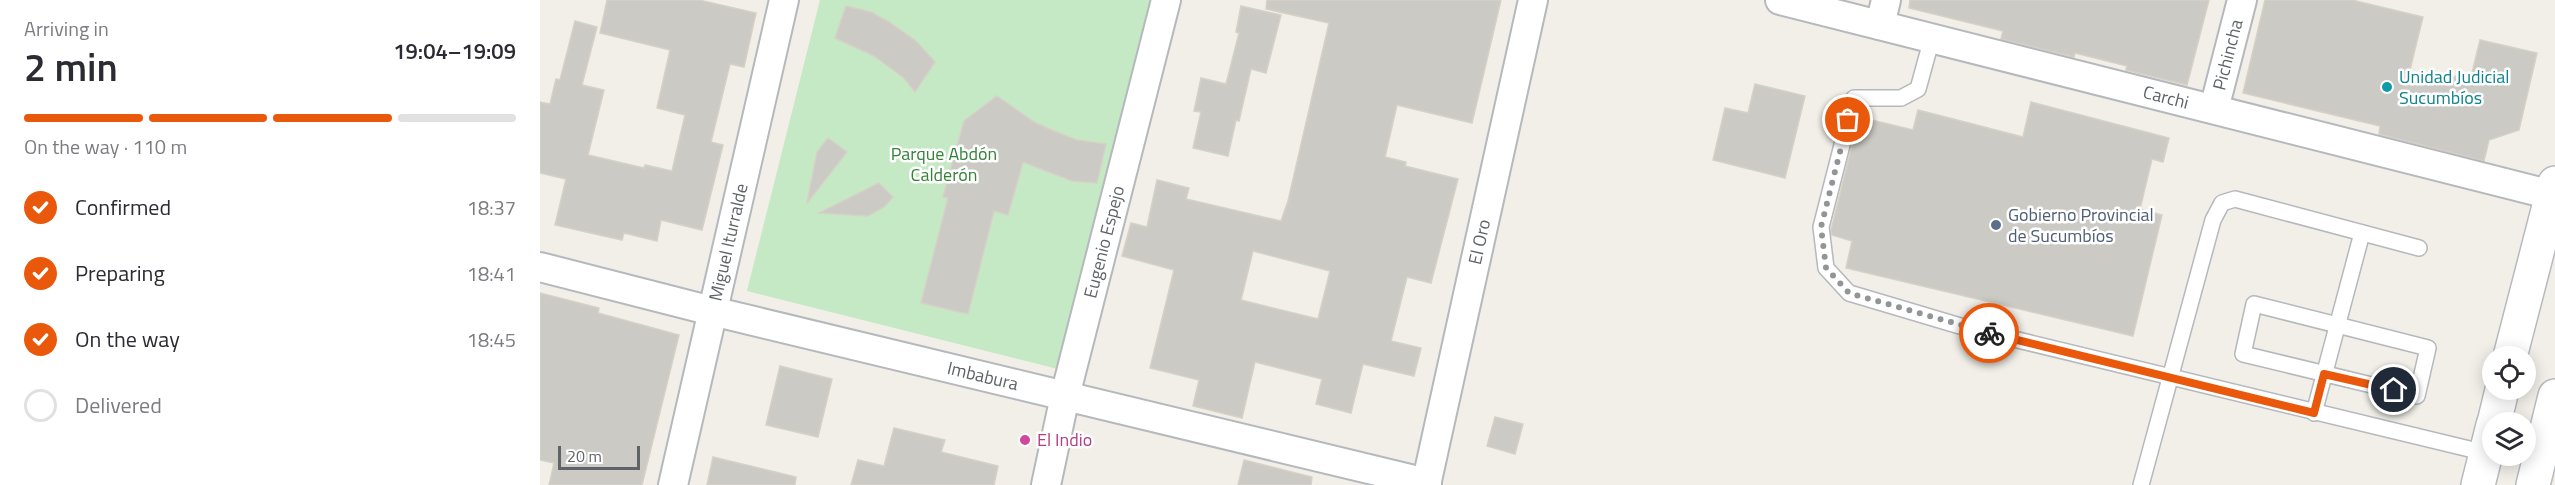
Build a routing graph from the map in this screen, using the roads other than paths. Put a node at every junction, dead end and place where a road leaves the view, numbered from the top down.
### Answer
1 (783, 0) edge
2 (1166, 0) edge
3 (1533, 0) edge
4 (1780, 0) edge
5 (2242, 0) edge
6 (1883, 13) edge
7 (1932, 38) junction
8 (2214, 109) junction
9 (2554, 189) edge
10 (2362, 233) junction
11 (2419, 248) dead end
12 (540, 267) edge
13 (712, 311) junction
14 (2337, 326) junction
15 (2514, 346) edge
16 (2324, 374) junction
17 (2169, 377) junction
18 (1065, 396) junction
19 (2555, 396) edge
20 (2314, 413) junction
21 (2482, 433) edge
22 (2483, 466) edge
23 (1427, 484) edge
24 (673, 485) edge
25 (1046, 485) edge
26 (2140, 485) edge
27 (2478, 485) edge
28 (2534, 485) edge

1 - 13 street, Miguel Iturralde
2 - 18 street, Eugenio Espejo
3 - 23 street, El Oro
4 - 6 street, Carchi
5 - 8 street, Pichincha
6 - 7 street, Carchi
7 - 8 street, Carchi
7 - 17 lane
8 - 9 street, Carchi
9 - 15 street
10 - 11 lane
10 - 14 lane
10 - 17 lane
12 - 13 street, Imbabura
13 - 18 street, Imbabura
13 - 24 street, Miguel Iturralde
14 - 16 lane
14 - 16 lane
14 - 16 lane
16 - 20 lane
17 - 20 lane
17 - 26 lane
18 - 23 street, Imbabura
18 - 25 street, Eugenio Espejo
19 - 28 street
20 - 21 lane
22 - 27 street

